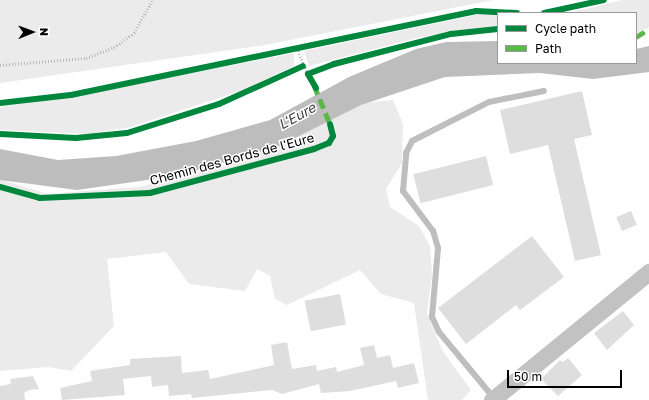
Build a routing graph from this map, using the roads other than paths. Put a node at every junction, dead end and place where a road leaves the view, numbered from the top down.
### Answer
1 (544, 91) dead end
2 (649, 272) edge
3 (493, 399) edge

1 - 3 lane
2 - 3 main road

